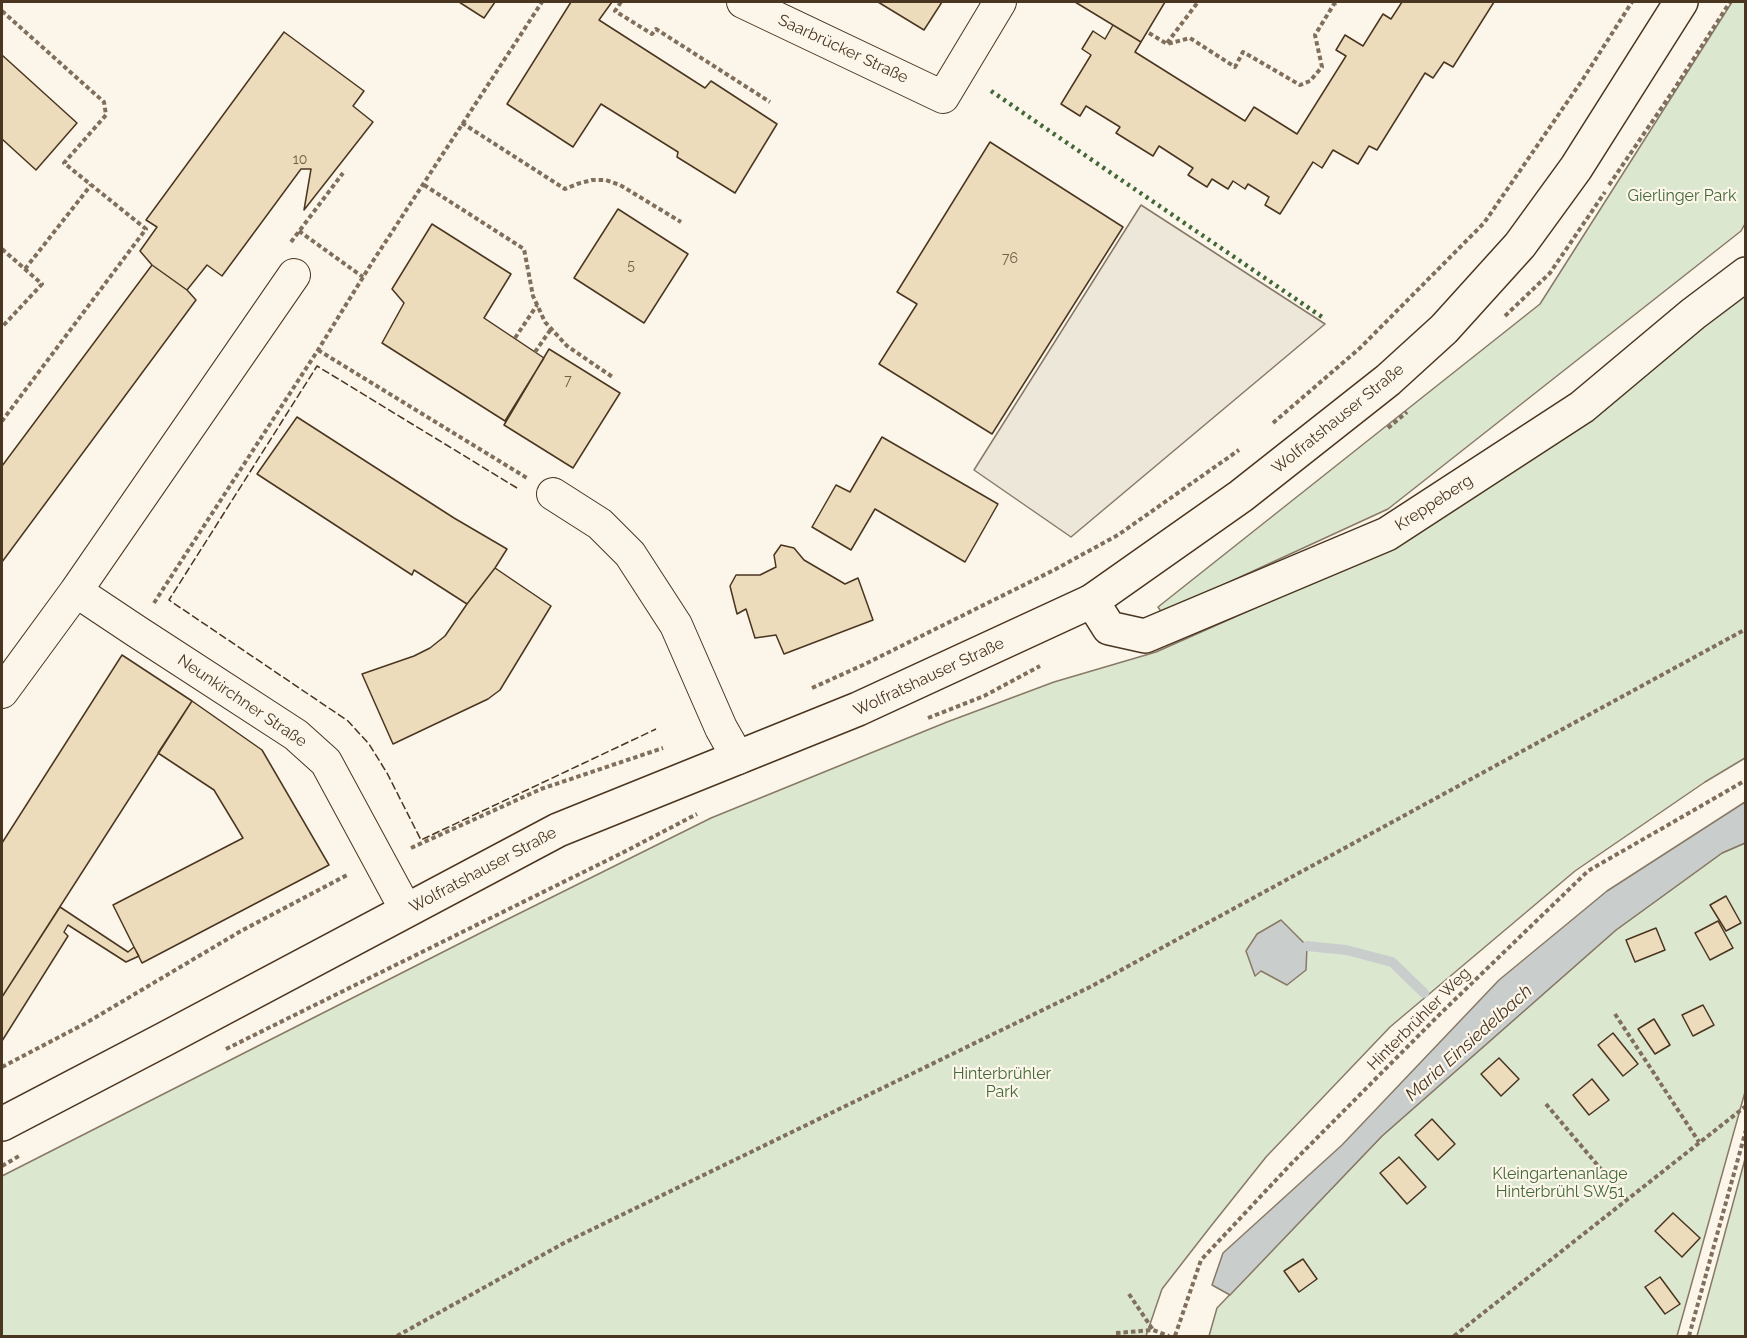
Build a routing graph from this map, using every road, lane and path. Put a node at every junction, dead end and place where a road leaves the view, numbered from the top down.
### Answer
1 (542, 2) edge
2 (621, 2) edge
3 (743, 2) edge
4 (1000, 2) edge
5 (1198, 2) edge
6 (1339, 2) edge
7 (1632, 2) edge
8 (1681, 2) edge
9 (2, 11) edge
10 (1149, 33) dead end
11 (1167, 44) junction
12 (770, 102) dead end
13 (462, 123) junction
14 (91, 185) junction
15 (424, 185) junction
16 (681, 222) dead end
17 (299, 231) dead end
18 (2, 249) edge
19 (25, 269) junction
20 (1746, 274) edge
21 (294, 275) dead end
22 (363, 277) junction
23 (537, 304) junction
24 (2, 327) edge
25 (551, 329) junction
26 (515, 338) dead end
27 (318, 350) junction
28 (535, 352) dead end
29 (614, 378) dead end
30 (2, 421) edge
31 (1272, 424) dead end
32 (1244, 447) dead end
33 (553, 494) joint
34 (76, 591) junction
35 (1092, 601) junction
36 (1746, 629) edge
37 (136, 632) junction
38 (808, 689) dead end
39 (2, 692) edge
40 (665, 747) dead end
41 (738, 758) junction
42 (1746, 780) edge
43 (380, 861) junction
44 (406, 910) junction
45 (1615, 1014) dead end
46 (2, 1067) edge
47 (1546, 1104) dead end
48 (1746, 1106) edge
49 (2, 1124) edge
50 (1746, 1130) edge
51 (1699, 1142) junction
52 (1626, 1199) junction
53 (1129, 1294) dead end
54 (1153, 1330) junction
55 (1116, 1333) dead end
56 (398, 1336) edge
57 (1169, 1336) edge
58 (1175, 1336) edge
59 (1454, 1336) edge
60 (1689, 1336) edge

1 - 13 path
2 - 12 path
3 - 4 street, Saarbrücker Straße
5 - 11 path
6 - 11 path
7 - 31 path
8 - 35 main road, Wolfratshauser Straße
9 - 14 path
10 - 11 path
13 - 15 path
13 - 16 path
14 - 19 path
14 - 30 path
15 - 22 path
15 - 23 path
17 - 22 path
18 - 19 path
19 - 24 path
20 - 35 main road, Kreppeberg
21 - 34 street
22 - 27 path
23 - 25 path
23 - 26 path
25 - 28 path
25 - 29 path
27 - 33 path
27 - 37 path
32 - 38 path
33 - 41 street
34 - 37 street, Neunkirchner Straße
34 - 39 street
35 - 41 main road, Wolfratshauser Straße
36 - 56 path
37 - 43 street, Neunkirchner Straße
40 - 43 path
41 - 44 main road, Wolfratshauser Straße
42 - 58 path, Hinterbrühler Weg
43 - 44 street, Neunkirchner Straße
43 - 46 path
44 - 49 main road, Wolfratshauser Straße
45 - 51 path
47 - 52 path
48 - 51 path
50 - 60 path
51 - 52 path
52 - 59 path
53 - 54 path
54 - 55 path
54 - 57 path

